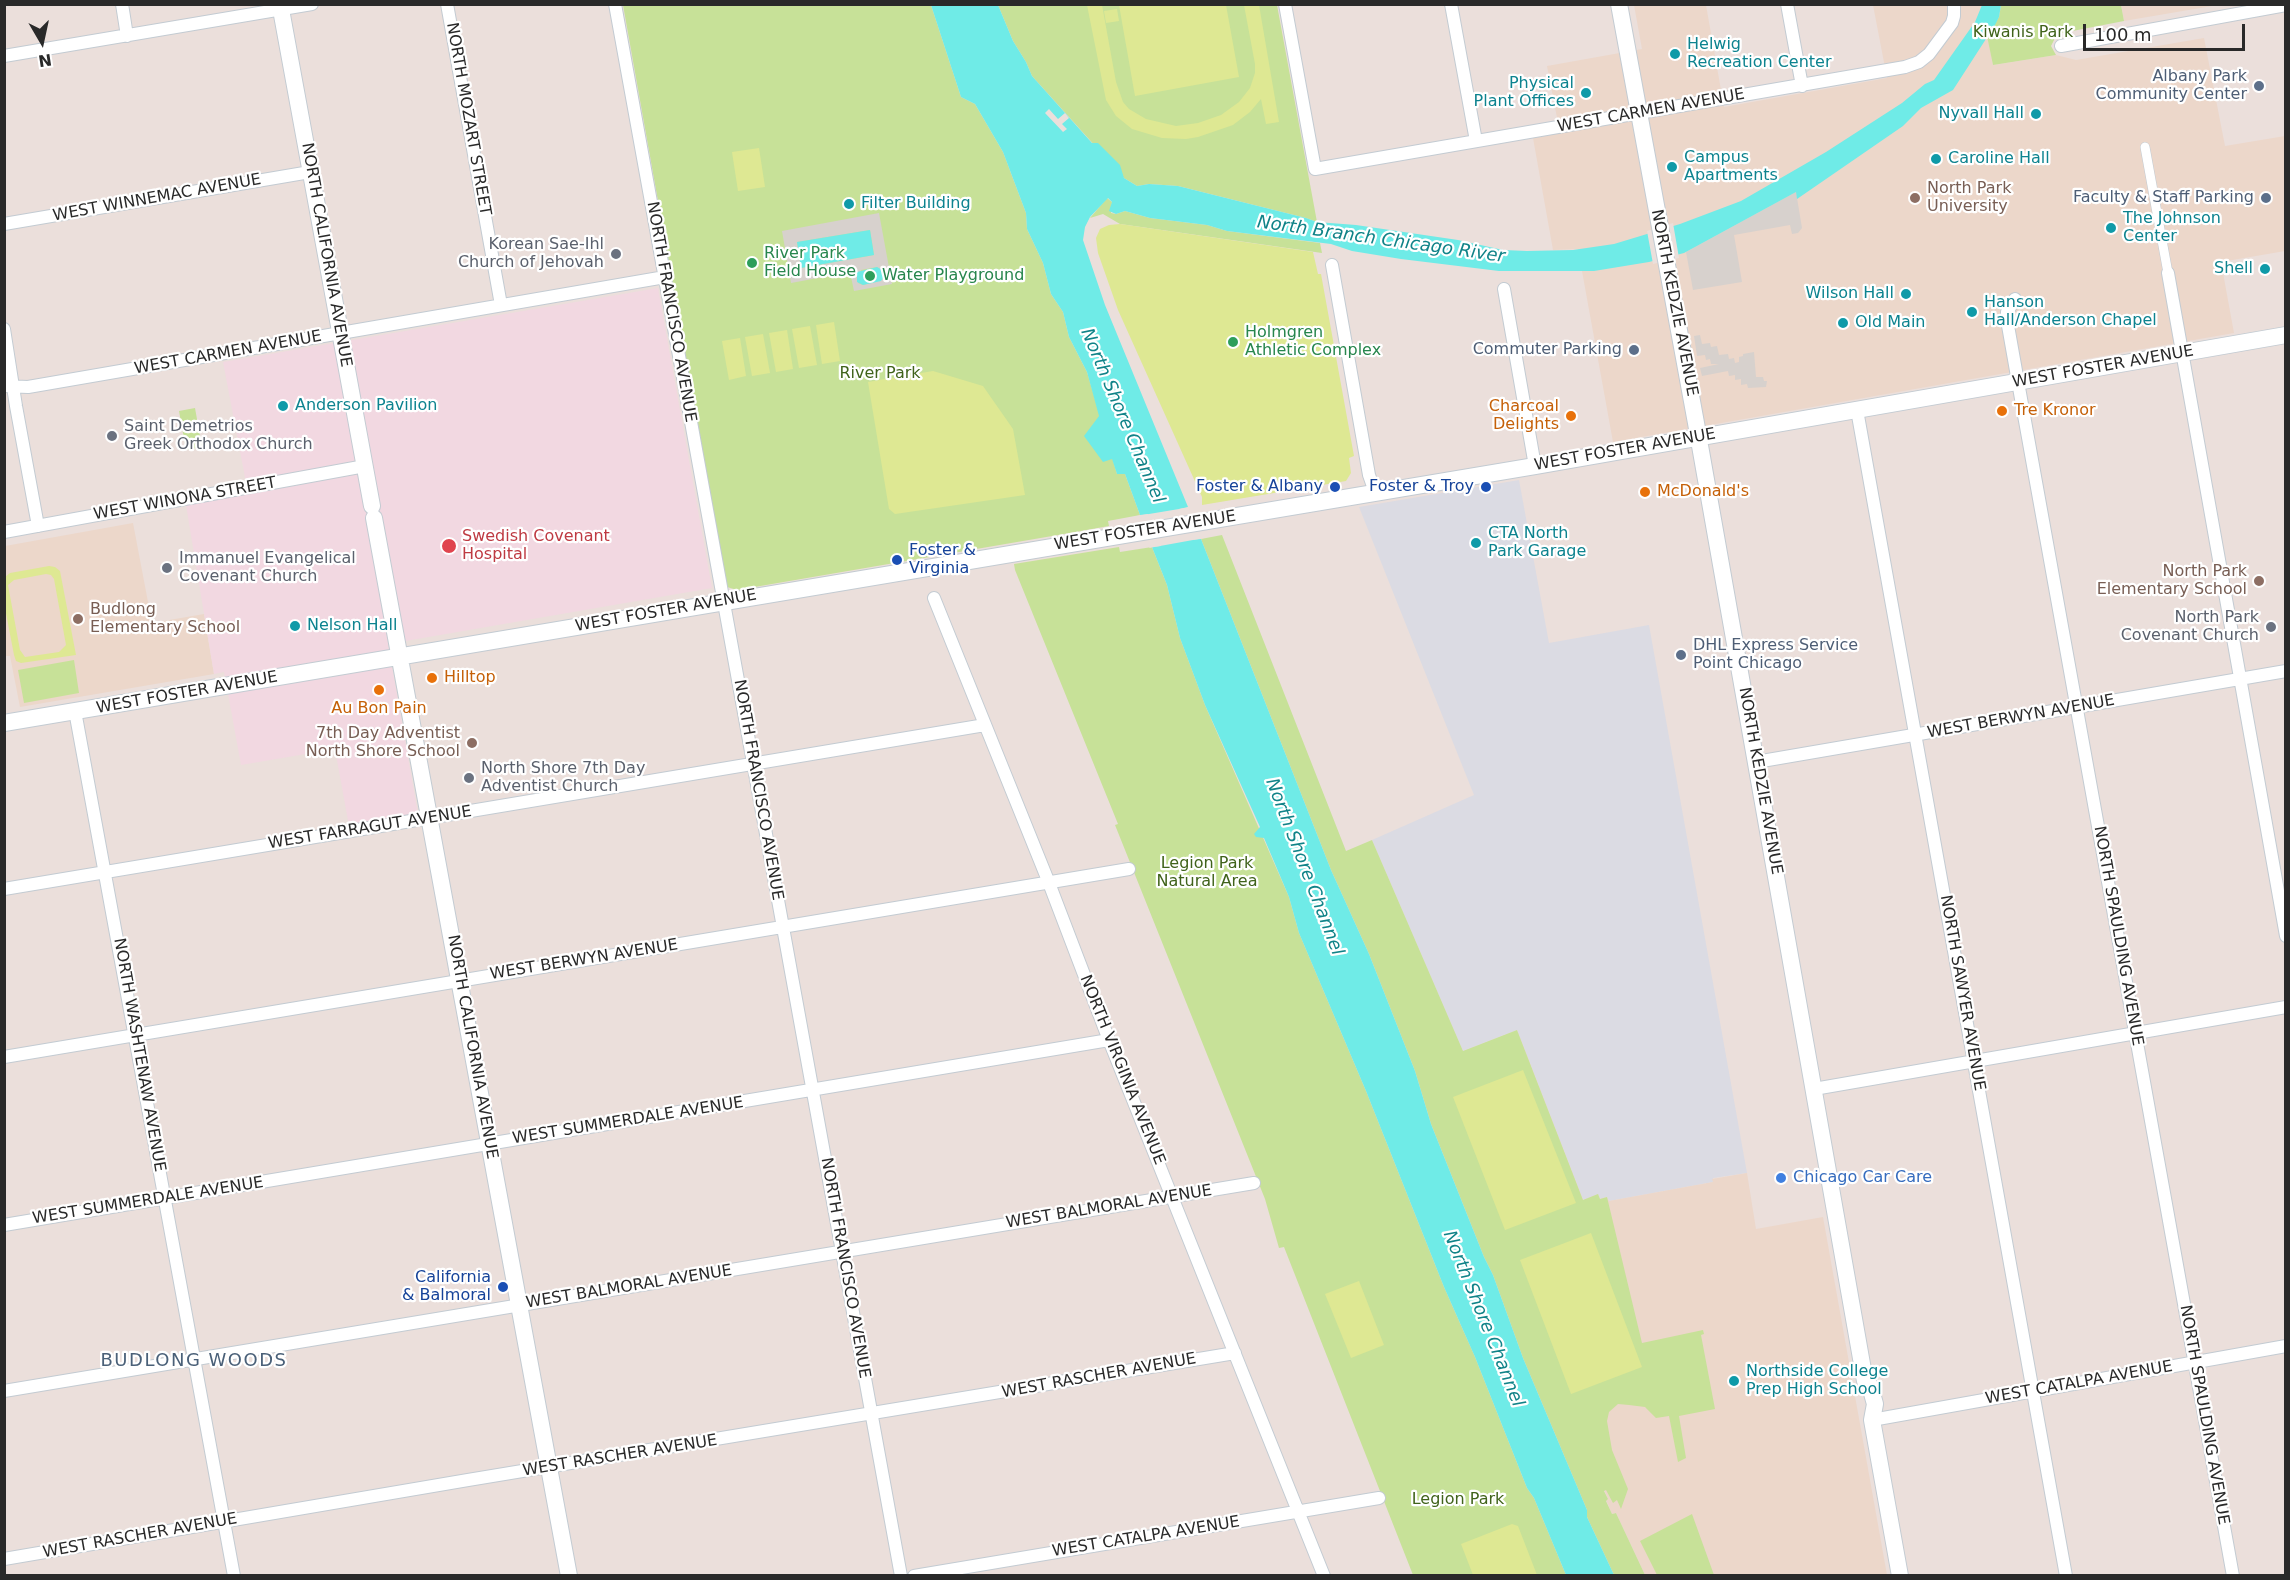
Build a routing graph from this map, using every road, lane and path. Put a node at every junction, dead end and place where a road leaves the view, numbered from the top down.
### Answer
1 (122, 4) edge
2 (312, 4) edge
3 (447, 4) edge
4 (615, 4) edge
5 (1285, 4) edge
6 (1452, 4) edge
7 (1619, 4) edge
8 (1787, 4) edge
9 (2286, 5) edge
10 (1954, 6) edge
11 (280, 7) edge
12 (127, 36) junction
13 (2061, 46) dead end
14 (4, 56) edge
15 (1802, 86) junction
16 (1638, 113) junction
17 (1476, 141) junction
18 (2145, 147) dead end
19 (310, 172) junction
20 (4, 224) edge
21 (1332, 265) dead end
22 (2168, 273) joint
23 (664, 277) junction
24 (1504, 289) dead end
25 (2015, 299) dead end
26 (501, 305) junction
27 (4, 329) edge
28 (340, 334) junction
29 (2286, 335) edge
30 (2182, 353) junction
31 (2018, 382) junction
32 (9, 386) edge
33 (1857, 410) junction
34 (1699, 438) junction
35 (365, 466) junction
36 (1535, 466) junction
37 (1376, 492) junction
38 (38, 526) junction
39 (4, 532) edge
40 (934, 598) dead end
41 (724, 602) junction
42 (401, 657) junction
43 (2286, 671) edge
44 (2240, 679) junction
45 (2076, 707) junction
46 (75, 711) junction
47 (4, 723) edge
48 (985, 725) junction
49 (1916, 735) junction
50 (1756, 762) junction
51 (753, 764) junction
52 (430, 818) junction
53 (1129, 869) dead end
54 (105, 872) junction
55 (1049, 883) junction
56 (4, 889) edge
57 (783, 927) junction
58 (2286, 936) edge
59 (460, 981) junction
60 (2286, 1007) edge
61 (2135, 1033) junction
62 (135, 1035) junction
63 (1109, 1041) junction
64 (4, 1057) edge
65 (1974, 1061) junction
66 (1814, 1089) junction
67 (813, 1090) junction
68 (490, 1143) junction
69 (1254, 1183) dead end
70 (1173, 1196) junction
71 (165, 1199) junction
72 (4, 1225) edge
73 (842, 1251) junction
74 (520, 1305) junction
75 (2286, 1346) edge
76 (1235, 1353) junction
77 (195, 1360) junction
78 (2194, 1363) junction
79 (4, 1391) edge
80 (2033, 1391) junction
81 (872, 1415) junction
82 (1872, 1420) junction
83 (550, 1468) junction
84 (1379, 1498) dead end
85 (1298, 1512) junction
86 (225, 1522) junction
87 (4, 1559) edge
88 (234, 1575) edge
89 (569, 1575) edge
90 (901, 1575) edge
91 (914, 1575) edge
92 (1324, 1575) edge
93 (1900, 1575) edge
94 (2066, 1575) edge
95 (2233, 1575) edge

1 - 12 street
2 - 11 street
3 - 26 street, NORTH MOZART STREET
4 - 23 street, NORTH FRANCISCO AVENUE
5 - 17 street, WEST CARMEN AVENUE
6 - 17 street
7 - 16 main road, NORTH KEDZIE AVENUE
8 - 15 street
9 - 13 street
10 - 15 street, WEST CARMEN AVENUE
11 - 12 street
11 - 19 main road, NORTH CALIFORNIA AVENUE
12 - 14 street
15 - 16 street, WEST CARMEN AVENUE
16 - 17 street, WEST CARMEN AVENUE
16 - 34 main road, NORTH KEDZIE AVENUE
18 - 22 street
19 - 20 street, WEST WINNEMAC AVENUE
19 - 28 main road, NORTH CALIFORNIA AVENUE
21 - 37 street
22 - 30 street
23 - 26 street, WEST CARMEN AVENUE
23 - 41 street, NORTH FRANCISCO AVENUE
24 - 36 street
25 - 31 street, NORTH SPAULDING AVENUE
26 - 28 street, WEST CARMEN AVENUE
27 - 32 street
28 - 32 street, WEST CARMEN AVENUE
28 - 35 main road, NORTH CALIFORNIA AVENUE
29 - 30 main road, WEST FOSTER AVENUE
30 - 31 main road, WEST FOSTER AVENUE
30 - 44 street
31 - 33 main road, WEST FOSTER AVENUE
31 - 45 street, NORTH SPAULDING AVENUE
32 - 38 street
33 - 34 main road, WEST FOSTER AVENUE
33 - 49 street, NORTH SAWYER AVENUE
34 - 36 main road, WEST FOSTER AVENUE
34 - 50 main road, NORTH KEDZIE AVENUE
35 - 38 street, WEST WINONA STREET
35 - 42 main road, NORTH CALIFORNIA AVENUE
36 - 37 main road, WEST FOSTER AVENUE
37 - 41 main road, WEST FOSTER AVENUE
38 - 39 street, WEST WINONA STREET
40 - 48 street, NORTH VIRGINIA AVENUE
41 - 42 main road, WEST FOSTER AVENUE
41 - 51 street, NORTH FRANCISCO AVENUE
42 - 46 main road, WEST FOSTER AVENUE
42 - 52 main road, NORTH CALIFORNIA AVENUE
43 - 44 street, WEST BERWYN AVENUE
44 - 45 street, WEST BERWYN AVENUE
44 - 58 street
45 - 49 street, WEST BERWYN AVENUE
45 - 61 street, NORTH SPAULDING AVENUE
46 - 47 main road, WEST FOSTER AVENUE
46 - 54 street, NORTH WASHTENAW AVENUE
48 - 51 street, WEST FARRAGUT AVENUE
48 - 55 street, NORTH VIRGINIA AVENUE
49 - 50 street, WEST BERWYN AVENUE
49 - 65 street, NORTH SAWYER AVENUE
50 - 66 main road, NORTH KEDZIE AVENUE
51 - 52 street, WEST FARRAGUT AVENUE
51 - 57 street, NORTH FRANCISCO AVENUE
52 - 54 street, WEST FARRAGUT AVENUE
52 - 59 main road, NORTH CALIFORNIA AVENUE
53 - 55 street, WEST BERWYN AVENUE
54 - 56 street, WEST FARRAGUT AVENUE
54 - 62 street, NORTH WASHTENAW AVENUE
55 - 57 street, WEST BERWYN AVENUE
55 - 63 street, NORTH VIRGINIA AVENUE
57 - 59 street, WEST BERWYN AVENUE
57 - 67 street, NORTH FRANCISCO AVENUE
59 - 62 street, WEST BERWYN AVENUE
59 - 68 main road, NORTH CALIFORNIA AVENUE
60 - 61 street
61 - 65 street
61 - 78 street, NORTH SPAULDING AVENUE
62 - 64 street, WEST BERWYN AVENUE
62 - 71 street, NORTH WASHTENAW AVENUE
63 - 67 street, WEST SUMMERDALE AVENUE
63 - 70 street, NORTH VIRGINIA AVENUE
65 - 66 street
65 - 80 street, NORTH SAWYER AVENUE
66 - 82 main road, NORTH KEDZIE AVENUE
67 - 68 street, WEST SUMMERDALE AVENUE
67 - 73 street, NORTH FRANCISCO AVENUE
68 - 71 street, WEST SUMMERDALE AVENUE
68 - 74 main road, NORTH CALIFORNIA AVENUE
69 - 70 street, WEST BALMORAL AVENUE
70 - 73 street, WEST BALMORAL AVENUE
70 - 76 street, NORTH VIRGINIA AVENUE
71 - 72 street, WEST SUMMERDALE AVENUE
71 - 77 street, NORTH WASHTENAW AVENUE
73 - 74 street, WEST BALMORAL AVENUE
73 - 81 street, NORTH FRANCISCO AVENUE
74 - 77 street, WEST BALMORAL AVENUE
74 - 83 main road, NORTH CALIFORNIA AVENUE
75 - 78 street, WEST CATALPA AVENUE
76 - 81 street, WEST RASCHER AVENUE
76 - 85 street, NORTH VIRGINIA AVENUE
77 - 79 street, WEST BALMORAL AVENUE
77 - 86 street, NORTH WASHTENAW AVENUE
78 - 80 street, WEST CATALPA AVENUE
78 - 95 street, NORTH SPAULDING AVENUE
80 - 82 street, WEST CATALPA AVENUE
80 - 94 street, NORTH SAWYER AVENUE
81 - 83 street, WEST RASCHER AVENUE
81 - 90 street, NORTH FRANCISCO AVENUE
82 - 93 main road, NORTH KEDZIE AVENUE
83 - 86 street, WEST RASCHER AVENUE
83 - 89 main road, NORTH CALIFORNIA AVENUE
84 - 85 street, WEST CATALPA AVENUE
85 - 91 street, WEST CATALPA AVENUE
85 - 92 street, NORTH VIRGINIA AVENUE
86 - 87 street, WEST RASCHER AVENUE
86 - 88 street, NORTH WASHTENAW AVENUE

